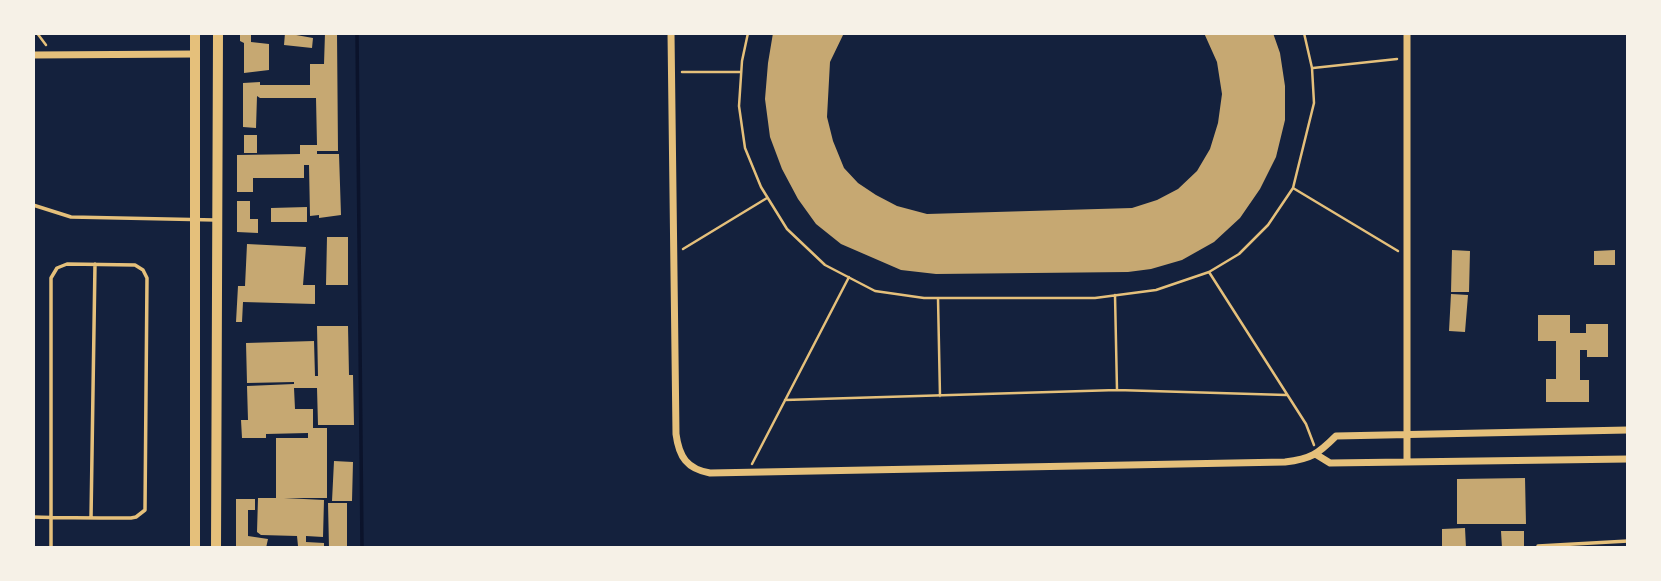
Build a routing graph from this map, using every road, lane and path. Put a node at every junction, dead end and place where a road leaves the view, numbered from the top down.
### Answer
1 (195, 33) edge
2 (218, 33) edge
3 (671, 33) edge
4 (748, 33) edge
5 (1304, 33) edge
6 (1407, 33) edge
7 (196, 54) junction
8 (33, 55) edge
9 (1407, 58) junction
10 (1311, 68) junction
11 (671, 72) junction
12 (741, 72) junction
13 (1293, 188) junction
14 (768, 198) junction
15 (33, 205) edge
16 (195, 220) junction
17 (217, 220) junction
18 (674, 254) junction
19 (1406, 256) junction
20 (95, 264) junction
21 (1209, 272) junction
22 (849, 277) junction
23 (1115, 295) junction
24 (938, 298) junction
25 (1117, 390) junction
26 (1286, 395) junction
27 (940, 396) junction
28 (785, 400) junction
29 (1628, 430) edge
30 (1408, 434) junction
31 (1317, 455) junction
32 (1628, 459) edge
33 (1407, 460) junction
34 (747, 472) junction
35 (33, 517) edge
36 (51, 517) junction
37 (91, 518) junction
38 (1628, 541) edge
39 (1538, 546) dead end
40 (51, 548) edge
41 (195, 548) edge
42 (216, 548) edge

1 - 7 main road
2 - 17 main road
3 - 11 street
4 - 12 path
5 - 10 path
6 - 9 street
7 - 8 street
7 - 16 main road
9 - 10 path
9 - 19 street
10 - 13 path
11 - 12 path
11 - 18 street
12 - 14 path
13 - 19 path
13 - 21 path
14 - 18 path
14 - 22 path
15 - 16 lane
16 - 17 lane
16 - 41 main road
17 - 42 main road
18 - 34 street
19 - 30 street
20 - 36 lane
20 - 37 lane
20 - 37 lane
21 - 23 path
21 - 26 path
22 - 24 path
22 - 28 path
23 - 24 path
23 - 25 path
24 - 27 path
25 - 26 path
25 - 27 path
26 - 31 path
27 - 28 path
28 - 34 path
29 - 30 street
30 - 31 street
30 - 33 street
31 - 33 street
31 - 34 street
32 - 33 street
35 - 36 lane
36 - 37 lane
36 - 40 lane
38 - 39 lane

